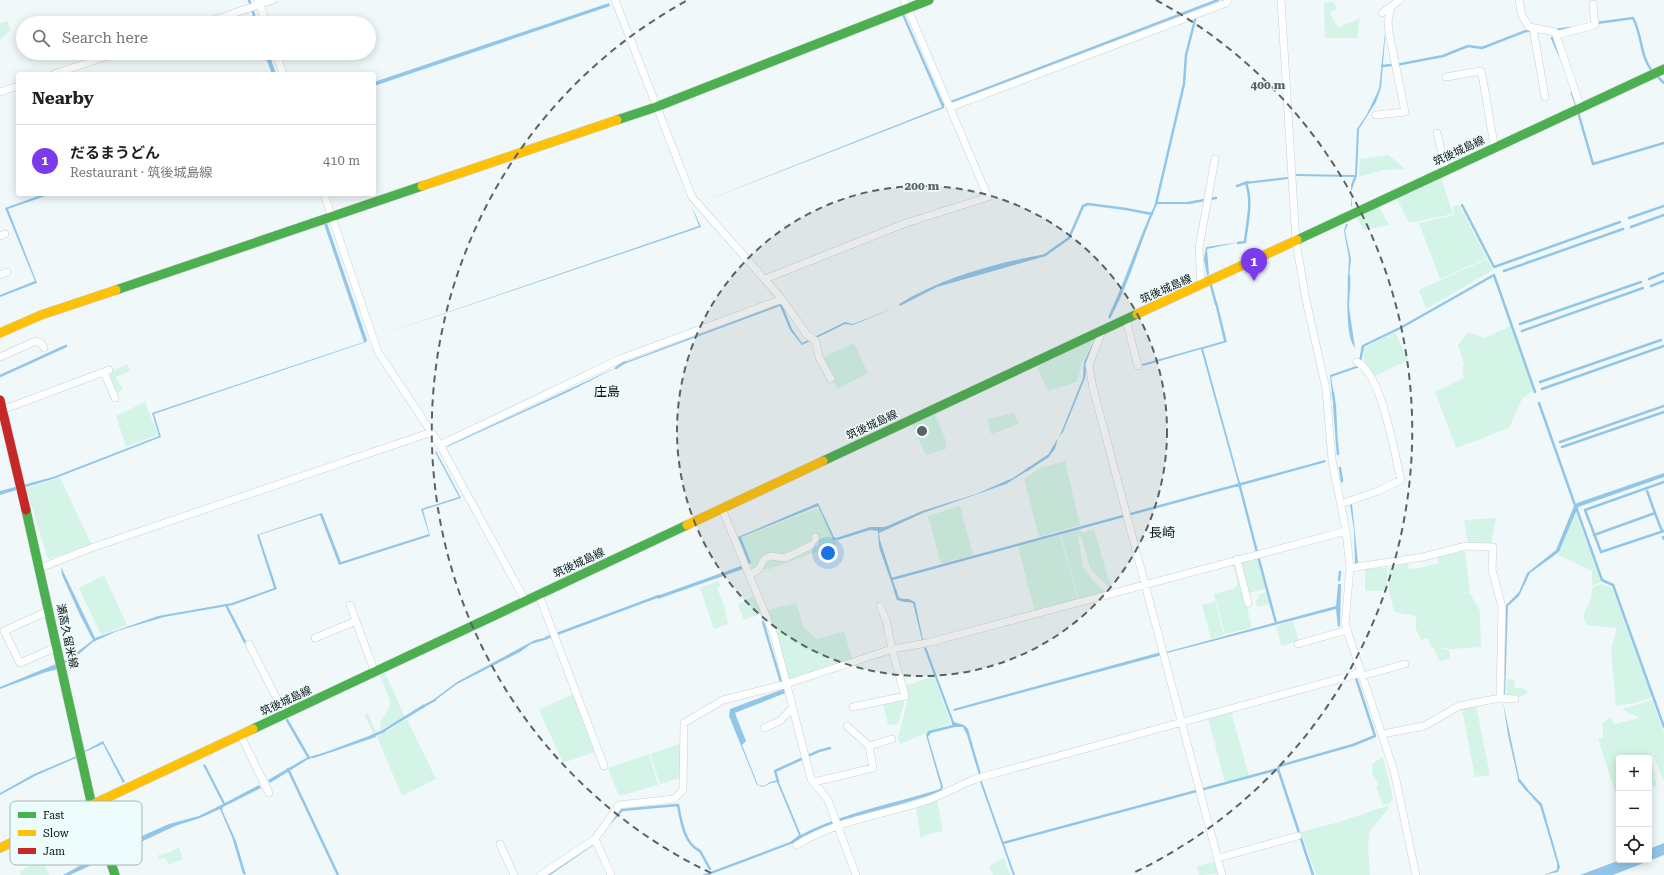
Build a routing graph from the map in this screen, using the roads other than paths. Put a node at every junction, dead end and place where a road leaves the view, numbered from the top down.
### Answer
1 (273, 0) edge
2 (614, 0) edge
3 (929, 0) edge
4 (1228, 0) edge
5 (1281, 0) edge
6 (1400, 0) edge
7 (1519, 0) edge
8 (259, 2) edge
9 (906, 4) edge
10 (1593, 4) dead end
11 (1391, 7) junction
12 (1382, 13) dead end
13 (223, 16) edge
14 (264, 16) edge
15 (1533, 28) junction
16 (1556, 35) junction
17 (95, 60) edge
18 (278, 60) edge
19 (1664, 70) edge
20 (60, 72) edge
21 (282, 72) edge
22 (1446, 77) dead end
23 (16, 87) edge
24 (0, 92) edge
25 (1545, 97) dead end
26 (656, 107) junction
27 (951, 107) junction
28 (1581, 108) junction
29 (1376, 115) dead end
30 (1437, 133) dead end
31 (1495, 148) junction
32 (1215, 159) dead end
33 (1446, 170) junction
34 (325, 196) edge
35 (331, 216) junction
36 (1296, 242) junction
37 (7, 272) dead end
38 (0, 275) edge
39 (765, 279) junction
40 (1201, 286) junction
41 (782, 299) junction
42 (1126, 320) junction
43 (1102, 331) junction
44 (0, 334) edge
45 (44, 348) dead end
46 (0, 357) edge
47 (1357, 362) dead end
48 (1138, 366) dead end
49 (831, 379) dead end
50 (115, 398) dead end
51 (0, 400) edge
52 (2, 410) junction
53 (432, 432) junction
54 (440, 445) junction
55 (1341, 504) junction
56 (722, 509) junction
57 (1346, 531) junction
58 (815, 537) dead end
59 (1237, 559) junction
60 (40, 568) junction
61 (1350, 568) junction
62 (750, 574) junction
63 (1145, 584) junction
64 (539, 595) junction
65 (526, 602) junction
66 (1248, 603) dead end
67 (350, 605) dead end
68 (880, 606) dead end
69 (50, 613) junction
70 (356, 621) junction
71 (1347, 630) junction
72 (315, 638) dead end
73 (249, 644) dead end
74 (1298, 644) dead end
75 (58, 649) junction
76 (892, 649) junction
77 (1405, 664) dead end
78 (375, 673) junction
79 (1361, 674) junction
80 (786, 684) junction
81 (1500, 698) junction
82 (1515, 699) dead end
83 (853, 707) dead end
84 (792, 708) junction
85 (285, 715) junction
86 (1183, 722) junction
87 (847, 726) dead end
88 (764, 728) dead end
89 (1382, 734) junction
90 (241, 736) junction
91 (892, 739) dead end
92 (869, 746) junction
93 (604, 766) dead end
94 (814, 782) junction
95 (269, 793) dead end
96 (91, 801) edge
97 (103, 801) edge
98 (837, 826) junction
99 (1298, 836) dead end
100 (595, 839) junction
101 (10, 843) edge
102 (500, 844) dead end
103 (797, 845) dead end
104 (0, 848) edge
105 (1218, 858) junction
106 (112, 865) edge
107 (115, 875) edge
108 (514, 875) edge
109 (541, 875) edge
110 (611, 875) edge
111 (856, 875) edge
112 (1222, 875) edge
113 (1416, 875) edge

1 - 8 street
2 - 26 street
3 - 9 main road
4 - 27 street
5 - 36 street
6 - 11 street
7 - 15 street
8 - 13 street
8 - 14 street
9 - 26 main road
9 - 27 street
10 - 16 street
11 - 12 street
11 - 29 street
15 - 16 street
15 - 25 street
16 - 28 street
17 - 20 street
18 - 21 street
19 - 28 main road, 筑後城島線
22 - 31 street
23 - 24 street
26 - 35 main road
26 - 39 street
27 - 39 street
28 - 31 main road, 筑後城島線
30 - 33 street
31 - 33 main road, 筑後城島線
32 - 40 street
33 - 36 main road, 筑後城島線
34 - 35 street
35 - 44 main road
35 - 53 street
36 - 40 main road, 筑後城島線
36 - 55 street
37 - 38 street
39 - 41 street
40 - 42 main road, 筑後城島線
41 - 49 street
41 - 54 street
42 - 43 main road, 筑後城島線
42 - 48 street
43 - 56 main road, 筑後城島線
43 - 63 street
45 - 46 street
47 - 55 street
50 - 52 street
51 - 52 main road, 瀬高久留米線
52 - 60 main road, 瀬高久留米線
53 - 54 street
53 - 60 street
54 - 65 street
55 - 57 street
56 - 62 street
56 - 64 main road, 筑後城島線
57 - 59 street
57 - 61 street
58 - 62 street
59 - 63 street
59 - 66 street
60 - 69 main road, 瀬高久留米線
61 - 71 street
61 - 81 street
62 - 80 street
63 - 76 street
63 - 86 street
64 - 65 main road, 筑後城島線
64 - 93 street
65 - 78 main road, 筑後城島線
67 - 70 street
68 - 76 street
69 - 75 main road, 瀬高久留米線
69 - 75 street
70 - 72 street
70 - 78 street
71 - 74 street
71 - 79 street
73 - 85 street
75 - 96 main road, 瀬高久留米線
76 - 80 street
76 - 83 street
77 - 79 street
78 - 85 main road, 筑後城島線
79 - 86 street
79 - 89 street
80 - 84 street
80 - 100 street
81 - 82 street
81 - 89 street
84 - 88 street
84 - 94 street
85 - 90 main road, 筑後城島線
86 - 98 street
86 - 105 street
87 - 92 street
89 - 113 street
90 - 95 street
90 - 97 main road, 筑後城島線
91 - 92 street
92 - 94 street
94 - 98 street
98 - 103 street
98 - 111 street
99 - 105 street
100 - 109 street
100 - 110 street
101 - 104 main road, 筑後城島線
102 - 108 street
105 - 112 street
106 - 107 main road, 瀬高久留米線

